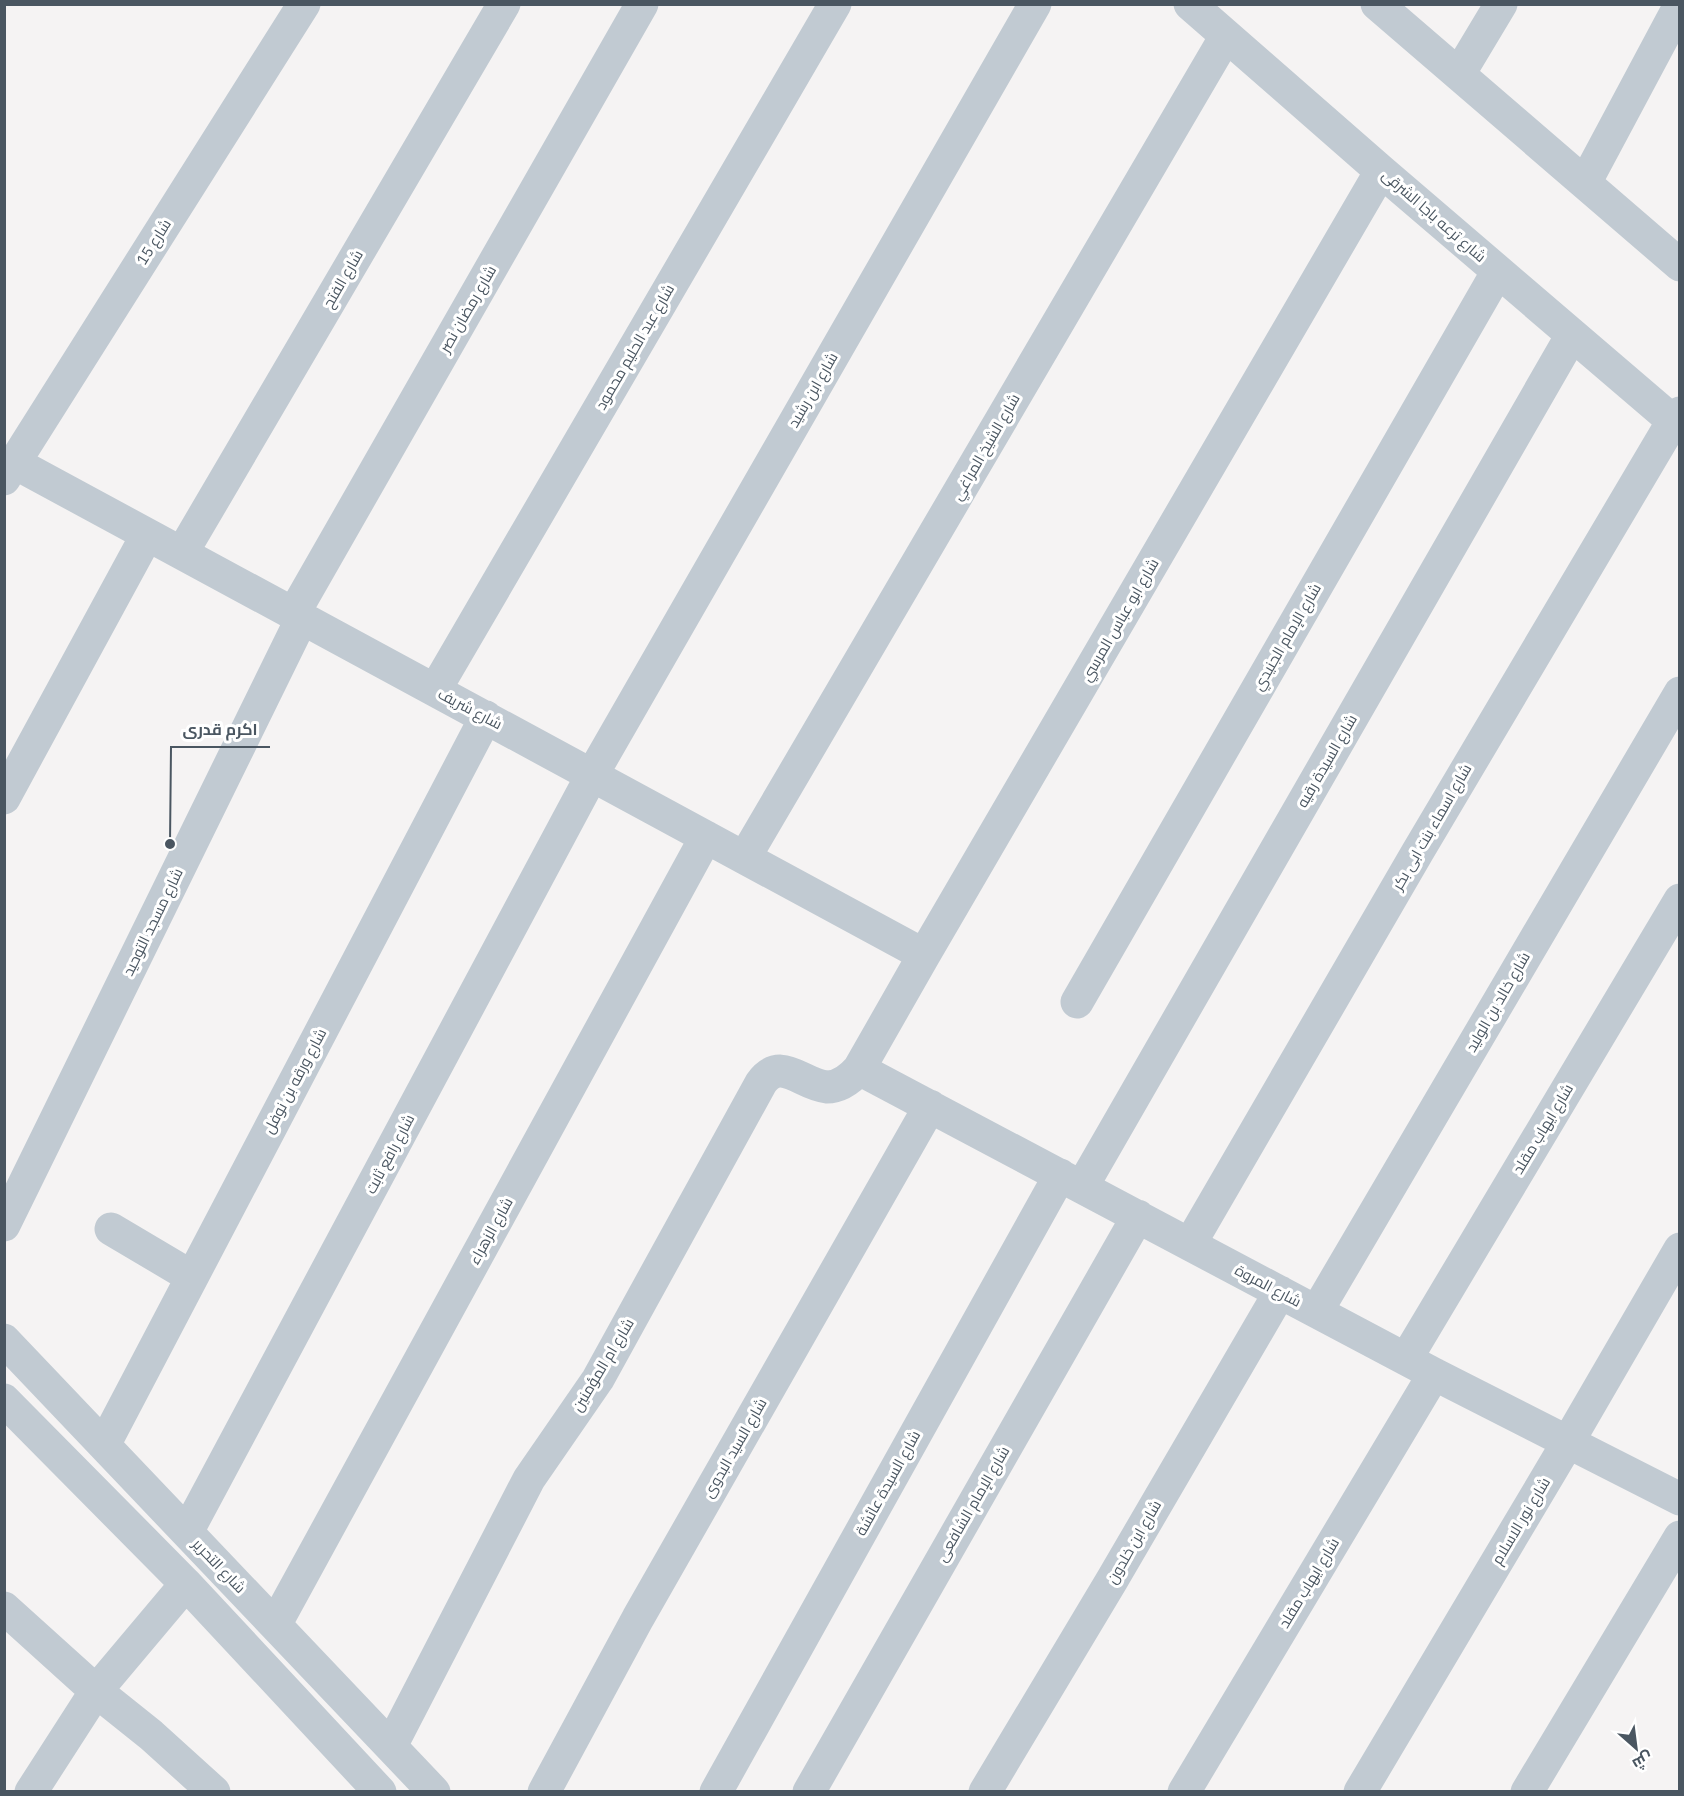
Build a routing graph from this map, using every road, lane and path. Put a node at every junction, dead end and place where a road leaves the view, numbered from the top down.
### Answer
1 (304, 4) edge
2 (504, 4) edge
3 (642, 4) edge
4 (835, 4) edge
5 (1035, 4) edge
6 (1190, 4) edge
7 (1377, 4) edge
8 (1501, 4) edge
9 (1680, 5) edge
10 (1227, 36) junction
11 (1459, 74) junction
12 (1381, 171) junction
13 (1585, 183) junction
14 (1680, 265) edge
15 (1498, 271) junction
16 (1572, 335) junction
17 (1677, 420) edge
18 (10, 471) edge
19 (147, 535) junction
20 (182, 553) junction
21 (298, 616) junction
22 (435, 690) junction
23 (1680, 693) edge
24 (486, 717) junction
25 (592, 775) junction
26 (4, 798) edge
27 (706, 837) junction
28 (745, 857) junction
29 (1680, 900) edge
30 (924, 954) junction
31 (1077, 1002) dead end
32 (860, 1069) junction
33 (930, 1106) junction
34 (1071, 1181) junction
35 (1138, 1216) junction
36 (4, 1225) edge
37 (111, 1229) dead end
38 (1190, 1244) junction
39 (1680, 1249) edge
40 (192, 1277) junction
41 (1280, 1292) junction
42 (1317, 1311) junction
43 (4, 1340) edge
44 (1420, 1366) junction
45 (4, 1400) edge
46 (1568, 1442) junction
47 (104, 1445) junction
48 (1680, 1499) edge
49 (187, 1532) junction
50 (1680, 1537) edge
51 (186, 1584) junction
52 (4, 1608) edge
53 (275, 1625) junction
54 (96, 1691) junction
55 (391, 1746) junction
56 (31, 1791) edge
57 (214, 1791) edge
58 (380, 1791) edge
59 (434, 1791) edge
60 (544, 1791) edge
61 (716, 1791) edge
62 (808, 1791) edge
63 (985, 1791) edge
64 (1184, 1791) edge
65 (1360, 1791) edge
66 (1527, 1791) edge

1 - 18 street, شارع 15
2 - 20 street, شارع الفتح
3 - 21 street, شارع رمضان نصر
4 - 22 street, شارع عبد الحليم محمود
5 - 25 street, شارع ابن رشيد
6 - 10 street, شارع ترعه باجا الشرقى
7 - 11 street
8 - 11 street
9 - 13 street
10 - 12 street, شارع ترعه باجا الشرقى
10 - 28 street, شارع الشيخ المراغي
11 - 13 street
12 - 15 street, شارع ترعه باجا الشرقى
12 - 30 street, شارع ابو عباس المرسي
13 - 14 street
15 - 16 street, شارع ترعه باجا الشرقى
15 - 31 street, شارع الإمام الجنيدي
16 - 17 street, شارع ترعه باجا الشرقى
16 - 34 street, شارع السيدة رقيه
17 - 38 street, شارع اسماء بنت ابى بكر
18 - 19 street, شارع شريف
19 - 20 street, شارع شريف
19 - 26 street
20 - 21 street, شارع شريف
21 - 22 street, شارع شريف
21 - 36 street, شارع مسجد التوحيد
22 - 24 street, شارع شريف
23 - 42 street, شارع خالد بن الوليد
24 - 25 street, شارع شريف
24 - 40 street, شارع ورقه بن نوفل
25 - 27 street, شارع شريف
25 - 49 street, شارع رافع ثابت
27 - 28 street, شارع شريف
27 - 53 street, شارع الزهراء
28 - 30 street, شارع شريف
29 - 44 street, شارع ايهاب مقلد
30 - 32 street, شارع ابو عباس المرسي
32 - 33 street, شارع المروة
32 - 55 street, شارع ام المؤمنين
33 - 34 street, شارع المروة
33 - 60 street, شارع السيد البدوى
34 - 35 street, شارع المروة
34 - 61 street, شارع السيدة عائشة
35 - 38 street, شارع المروة
35 - 62 street, شارع الإمام الشافعى
37 - 40 street
38 - 41 street, شارع المروة
39 - 46 street, شارع نور الاسلام
40 - 47 street, شارع ورقه بن نوفل
41 - 42 street, شارع المروة
41 - 63 street, شارع ابن خلدون
42 - 44 street, شارع المروة
43 - 47 street, شارع التحرير
44 - 46 street, شارع المروة
44 - 64 street, شارع ايهاب مقلد
45 - 51 street
46 - 48 street, شارع المروة
46 - 65 street, شارع نور الاسلام
47 - 49 street, شارع التحرير
49 - 53 street, شارع التحرير
50 - 66 street
51 - 54 street
51 - 58 street
52 - 54 street
53 - 55 street, شارع التحرير
54 - 56 street
54 - 57 street
55 - 59 street, شارع التحرير

